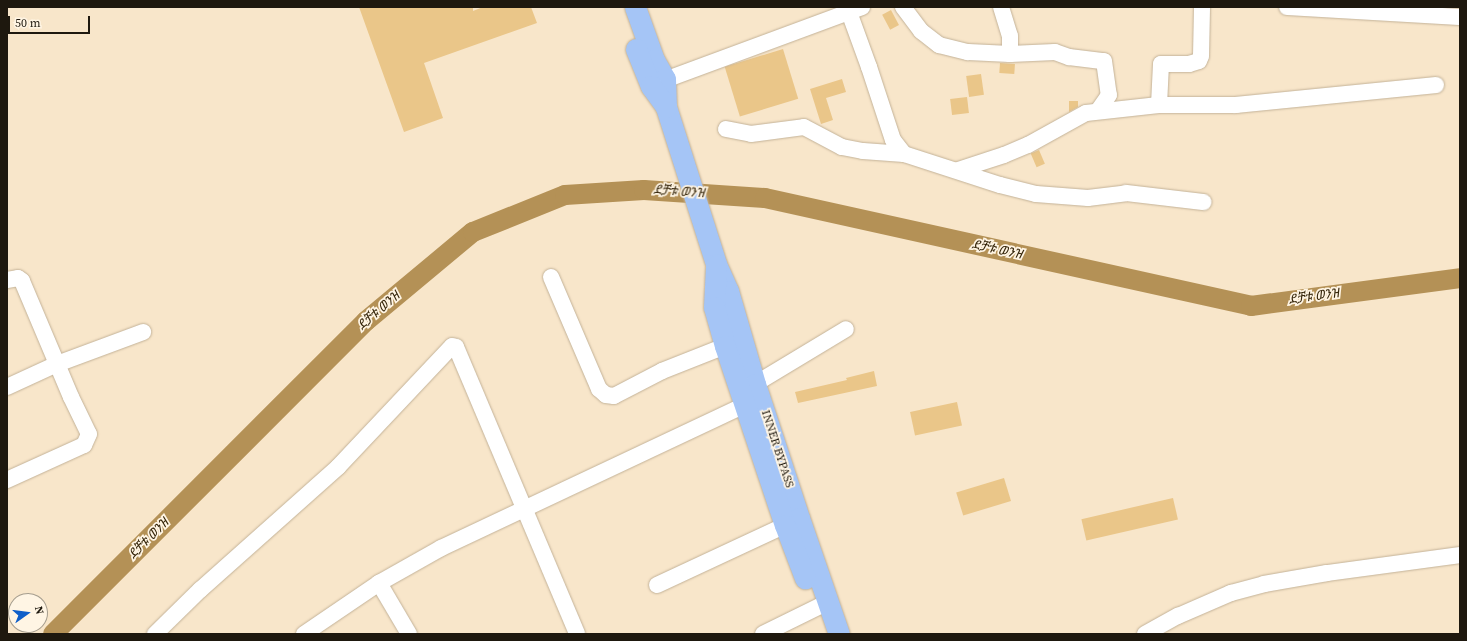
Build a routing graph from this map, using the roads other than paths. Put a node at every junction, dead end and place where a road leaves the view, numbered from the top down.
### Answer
1 (620, 7) edge
2 (635, 7) edge
3 (903, 7) edge
4 (1001, 7) edge
5 (1202, 7) edge
6 (1287, 7) edge
7 (855, 9) edge
8 (1460, 17) edge
9 (1010, 54) junction
10 (658, 83) junction
11 (1436, 85) dead end
12 (1159, 105) junction
13 (1098, 111) junction
14 (726, 129) dead end
15 (891, 134) junction
16 (878, 151) junction
17 (904, 154) junction
18 (958, 170) junction
19 (1203, 202) dead end
20 (716, 264) junction
21 (551, 277) dead end
22 (7, 280) edge
23 (846, 329) dead end
24 (143, 332) dead end
25 (724, 346) junction
26 (57, 364) junction
27 (755, 384) junction
28 (7, 387) edge
29 (744, 405) junction
30 (7, 480) edge
31 (523, 509) junction
32 (792, 522) junction
33 (1460, 555) edge
34 (379, 583) junction
35 (657, 585) dead end
36 (822, 606) junction
37 (307, 633) edge
38 (155, 634) edge
39 (409, 634) edge
40 (577, 634) edge
41 (763, 634) edge
42 (826, 634) edge
43 (839, 634) edge
44 (1145, 634) edge

1 - 10 main road, INNER BYPASS
2 - 10 main road, INNER BYPASS
3 - 9 street
4 - 9 street
5 - 12 street
6 - 8 street
7 - 10 street
7 - 15 street
9 - 13 street
10 - 20 main road, INNER BYPASS
11 - 12 street
12 - 13 street
13 - 18 street
14 - 16 street
15 - 16 street
15 - 17 street
16 - 17 street
17 - 18 street
18 - 19 street
20 - 25 main road, INNER BYPASS
20 - 27 main road, INNER BYPASS
21 - 25 street
22 - 26 street
23 - 27 street
24 - 26 street
25 - 29 main road, INNER BYPASS
26 - 28 street
26 - 30 street
27 - 32 main road, INNER BYPASS
29 - 31 street
29 - 32 main road, INNER BYPASS
31 - 34 street
31 - 38 street
31 - 40 street
32 - 35 street
32 - 36 main road, INNER BYPASS
33 - 44 street
34 - 37 street
34 - 39 street
36 - 41 street
36 - 42 main road, INNER BYPASS
36 - 43 main road, INNER BYPASS

